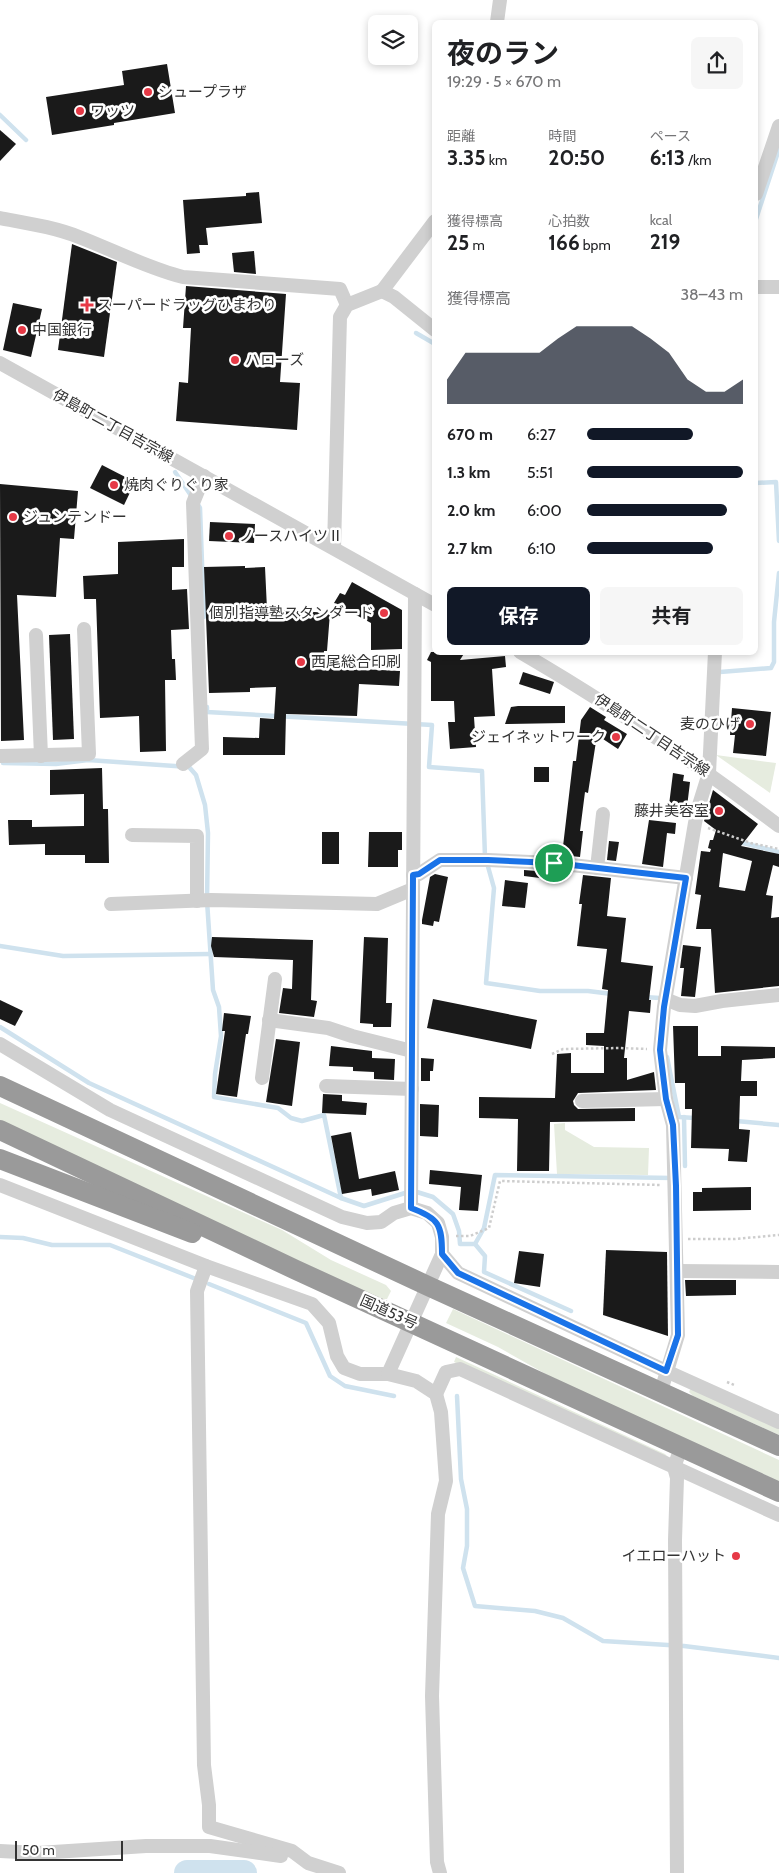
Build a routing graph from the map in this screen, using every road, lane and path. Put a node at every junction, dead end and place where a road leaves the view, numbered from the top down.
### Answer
1 (500, 0) edge
2 (496, 20) edge
3 (779, 126) edge
4 (758, 188) edge
5 (0, 218) edge
6 (432, 224) edge
7 (758, 287) edge
8 (779, 287) edge
9 (382, 290) junction
10 (347, 305) junction
11 (432, 328) edge
12 (0, 363) edge
13 (204, 476) junction
14 (334, 548) junction
15 (415, 594) junction
16 (432, 603) edge
17 (84, 628) dead end
18 (36, 635) dead end
19 (525, 655) edge
20 (715, 655) edge
21 (0, 756) edge
22 (41, 756) junction
23 (183, 764) dead end
24 (709, 773) junction
25 (603, 814) dead end
26 (695, 823) junction
27 (779, 826) edge
28 (132, 834) dead end
29 (779, 849) edge
30 (598, 868) junction
31 (413, 875) junction
32 (686, 878) junction
33 (413, 889) junction
34 (204, 900) junction
35 (111, 904) dead end
36 (275, 979) dead end
37 (779, 996) edge
38 (665, 999) junction
39 (269, 1020) junction
40 (0, 1044) edge
41 (660, 1050) junction
42 (412, 1051) junction
43 (552, 1054) dead end
44 (262, 1078) dead end
45 (0, 1086) edge
46 (326, 1086) dead end
47 (412, 1089) junction
48 (666, 1099) junction
49 (582, 1101) dead end
50 (0, 1130) edge
51 (0, 1159) edge
52 (0, 1185) edge
53 (676, 1186) junction
54 (411, 1197) junction
55 (779, 1235) edge
56 (455, 1236) dead end
57 (676, 1239) junction
58 (442, 1254) junction
59 (206, 1266) junction
60 (296, 1270) junction
61 (677, 1271) junction
62 (779, 1272) edge
63 (428, 1286) junction
64 (411, 1321) junction
65 (666, 1371) junction
66 (388, 1374) junction
67 (660, 1391) junction
68 (436, 1394) junction
69 (779, 1422) edge
70 (779, 1446) edge
71 (681, 1448) junction
72 (674, 1467) junction
73 (779, 1492) edge
74 (779, 1515) edge
75 (0, 1851) edge
76 (308, 1863) junction
77 (339, 1873) edge
78 (440, 1873) edge
79 (677, 1873) edge

1 - 2 street
3 - 4 street
5 - 10 street
6 - 9 street
7 - 8 street
9 - 10 street
9 - 11 street
10 - 14 street
12 - 13 street, 伊島町二丁目吉宗線
13 - 14 street, 伊島町二丁目吉宗線
13 - 23 street
14 - 15 street, 伊島町二丁目吉宗線
15 - 16 street, 伊島町二丁目吉宗線
15 - 31 street
17 - 22 street
18 - 22 street
19 - 24 street, 伊島町二丁目吉宗線
20 - 24 street
21 - 22 street
24 - 26 street
24 - 27 street, 伊島町二丁目吉宗線
25 - 30 street
26 - 29 path
26 - 32 street
28 - 34 street
30 - 31 street
30 - 32 street
31 - 33 street
32 - 38 street
33 - 34 street
33 - 42 street
34 - 35 street
36 - 39 street
37 - 38 street
38 - 41 street
39 - 42 street
39 - 44 street
40 - 54 street
41 - 43 path
41 - 48 street
42 - 47 street
45 - 63 highway
46 - 47 street
47 - 54 street
48 - 49 street
48 - 53 street
50 - 60 highway, 国道53号
51 - 60 highway
52 - 59 street
53 - 56 path
53 - 57 street
54 - 58 street
55 - 57 path
57 - 61 street
58 - 63 street
58 - 65 street
59 - 66 street
59 - 76 street
60 - 64 highway, 国道53号
61 - 62 street
61 - 65 street
63 - 64 street
63 - 67 highway
64 - 66 street
64 - 71 highway, 国道53号
65 - 67 street
65 - 69 street
66 - 68 street
67 - 70 highway
68 - 72 street
68 - 78 street
71 - 72 street
71 - 73 highway, 国道53号
72 - 74 street
72 - 79 street
75 - 76 street
76 - 77 street

